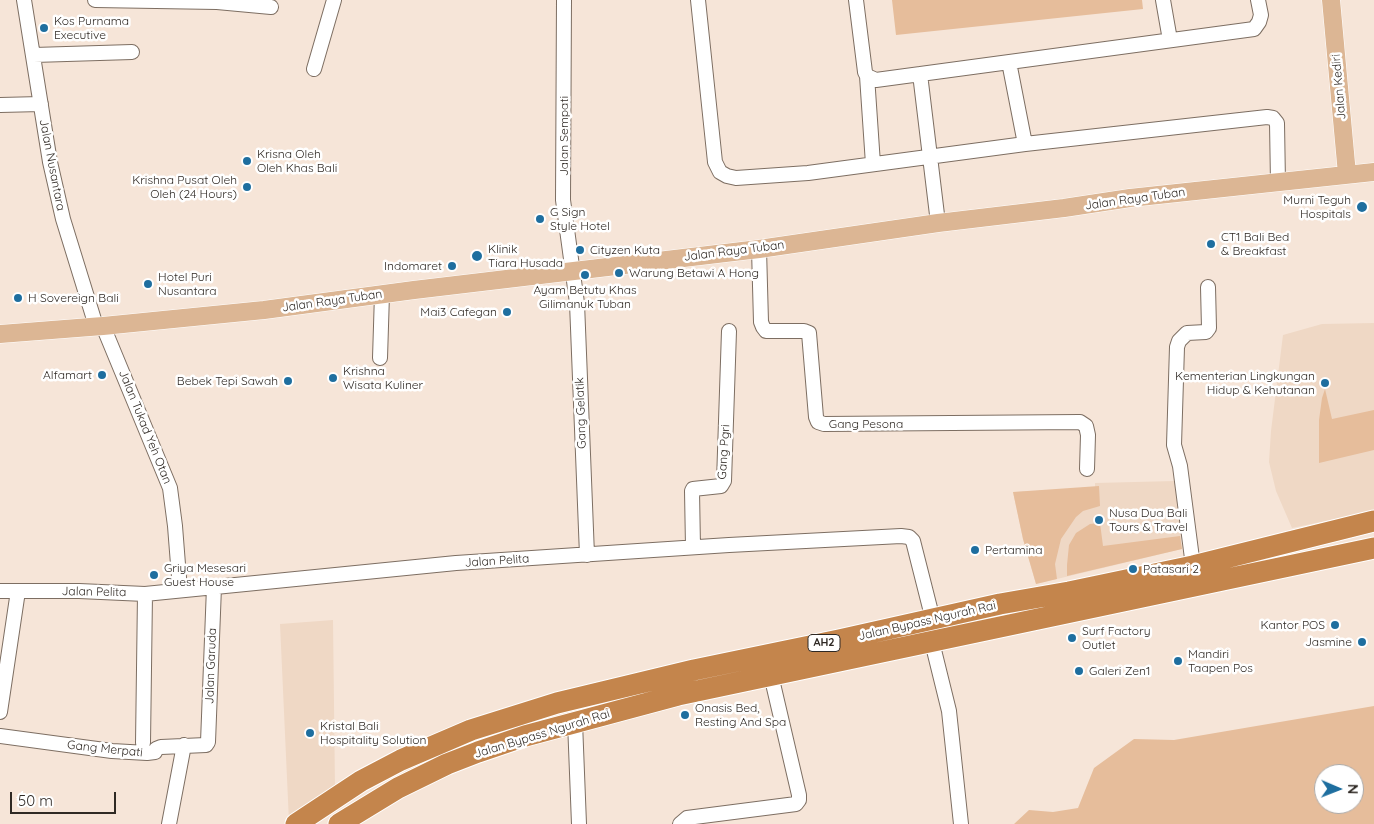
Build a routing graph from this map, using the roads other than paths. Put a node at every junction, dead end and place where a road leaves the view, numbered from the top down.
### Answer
1 (24, 0) edge
2 (95, 0) edge
3 (334, 0) edge
4 (564, 0) edge
5 (698, 0) edge
6 (856, 0) edge
7 (1163, 0) edge
8 (1258, 0) edge
9 (1331, 0) edge
10 (217, 1) edge
11 (271, 7) dead end
12 (1170, 40) junction
13 (132, 52) dead end
14 (34, 55) junction
15 (1009, 62) junction
16 (314, 69) dead end
17 (920, 74) junction
18 (867, 76) junction
19 (41, 104) junction
20 (0, 105) edge
21 (1025, 144) junction
22 (930, 157) junction
23 (873, 164) junction
24 (1374, 172) edge
25 (1347, 174) junction
26 (1278, 183) junction
27 (938, 223) junction
28 (759, 249) junction
29 (573, 272) junction
30 (1208, 288) dead end
31 (382, 294) junction
32 (99, 326) junction
33 (729, 331) dead end
34 (0, 334) edge
35 (380, 358) dead end
36 (1087, 468) dead end
37 (1374, 521) edge
38 (693, 547) junction
39 (1374, 548) edge
40 (587, 555) junction
41 (1192, 566) junction
42 (214, 587) junction
43 (180, 590) junction
44 (0, 591) edge
45 (18, 591) junction
46 (145, 594) junction
47 (933, 620) junction
48 (932, 642) junction
49 (771, 675) junction
50 (0, 712) edge
51 (575, 722) junction
52 (0, 736) edge
53 (143, 743) dead end
54 (207, 744) joint
55 (184, 746) junction
56 (169, 824) edge
57 (296, 824) edge
58 (339, 824) edge
59 (579, 824) edge
60 (680, 824) edge
61 (961, 824) edge

1 - 14 street, Jalan Nusantara
2 - 10 street
3 - 16 street
4 - 29 street, Jalan Sempati
5 - 23 street
6 - 18 street
7 - 12 street
8 - 12 street
9 - 25 main road, Jalan Kediri
10 - 11 street
12 - 15 street
13 - 14 street
14 - 19 street, Jalan Nusantara
15 - 17 street
15 - 21 street
17 - 18 street
17 - 22 street
18 - 23 street
19 - 20 street
19 - 32 street, Jalan Nusantara
21 - 22 street
21 - 26 street
22 - 23 street
22 - 27 street
24 - 25 main road, Jalan Raya Tuban
25 - 26 main road, Jalan Raya Tuban
26 - 27 main road, Jalan Raya Tuban
27 - 28 main road, Jalan Raya Tuban
28 - 29 main road, Jalan Raya Tuban
28 - 36 street, Gang Pesona
29 - 31 main road, Jalan Raya Tuban
29 - 40 street, Gang Gelatik
30 - 41 street
31 - 32 main road, Jalan Raya Tuban
31 - 35 street
32 - 34 main road, Jalan Raya Tuban
32 - 43 street, Jalan Tukad Yeh Otan
33 - 38 street, Gang Pgri
37 - 41 highway, Jalan Bypass Ngurah Rai / AH2
38 - 40 street, Jalan Pelita
38 - 47 street, Jalan Pelita
39 - 48 highway, Jalan Bypass Ngurah Rai / AH2
40 - 42 street, Jalan Pelita
41 - 47 highway, Jalan Bypass Ngurah Rai / AH2
42 - 43 street, Jalan Pelita
42 - 54 street, Jalan Garuda
43 - 46 street, Jalan Pelita
44 - 45 street, Jalan Pelita
45 - 46 street, Jalan Pelita
45 - 50 street
46 - 53 street
47 - 57 highway, Jalan Bypass Ngurah Rai / AH2
48 - 49 highway, Jalan Bypass Ngurah Rai / AH2
48 - 61 street
49 - 51 highway, Jalan Bypass Ngurah Rai / AH2
49 - 60 street
51 - 58 highway, Jalan Bypass Ngurah Rai / AH2
51 - 59 street
52 - 55 street, Gang Merpati
54 - 55 street, Gang Merpati
55 - 56 street

